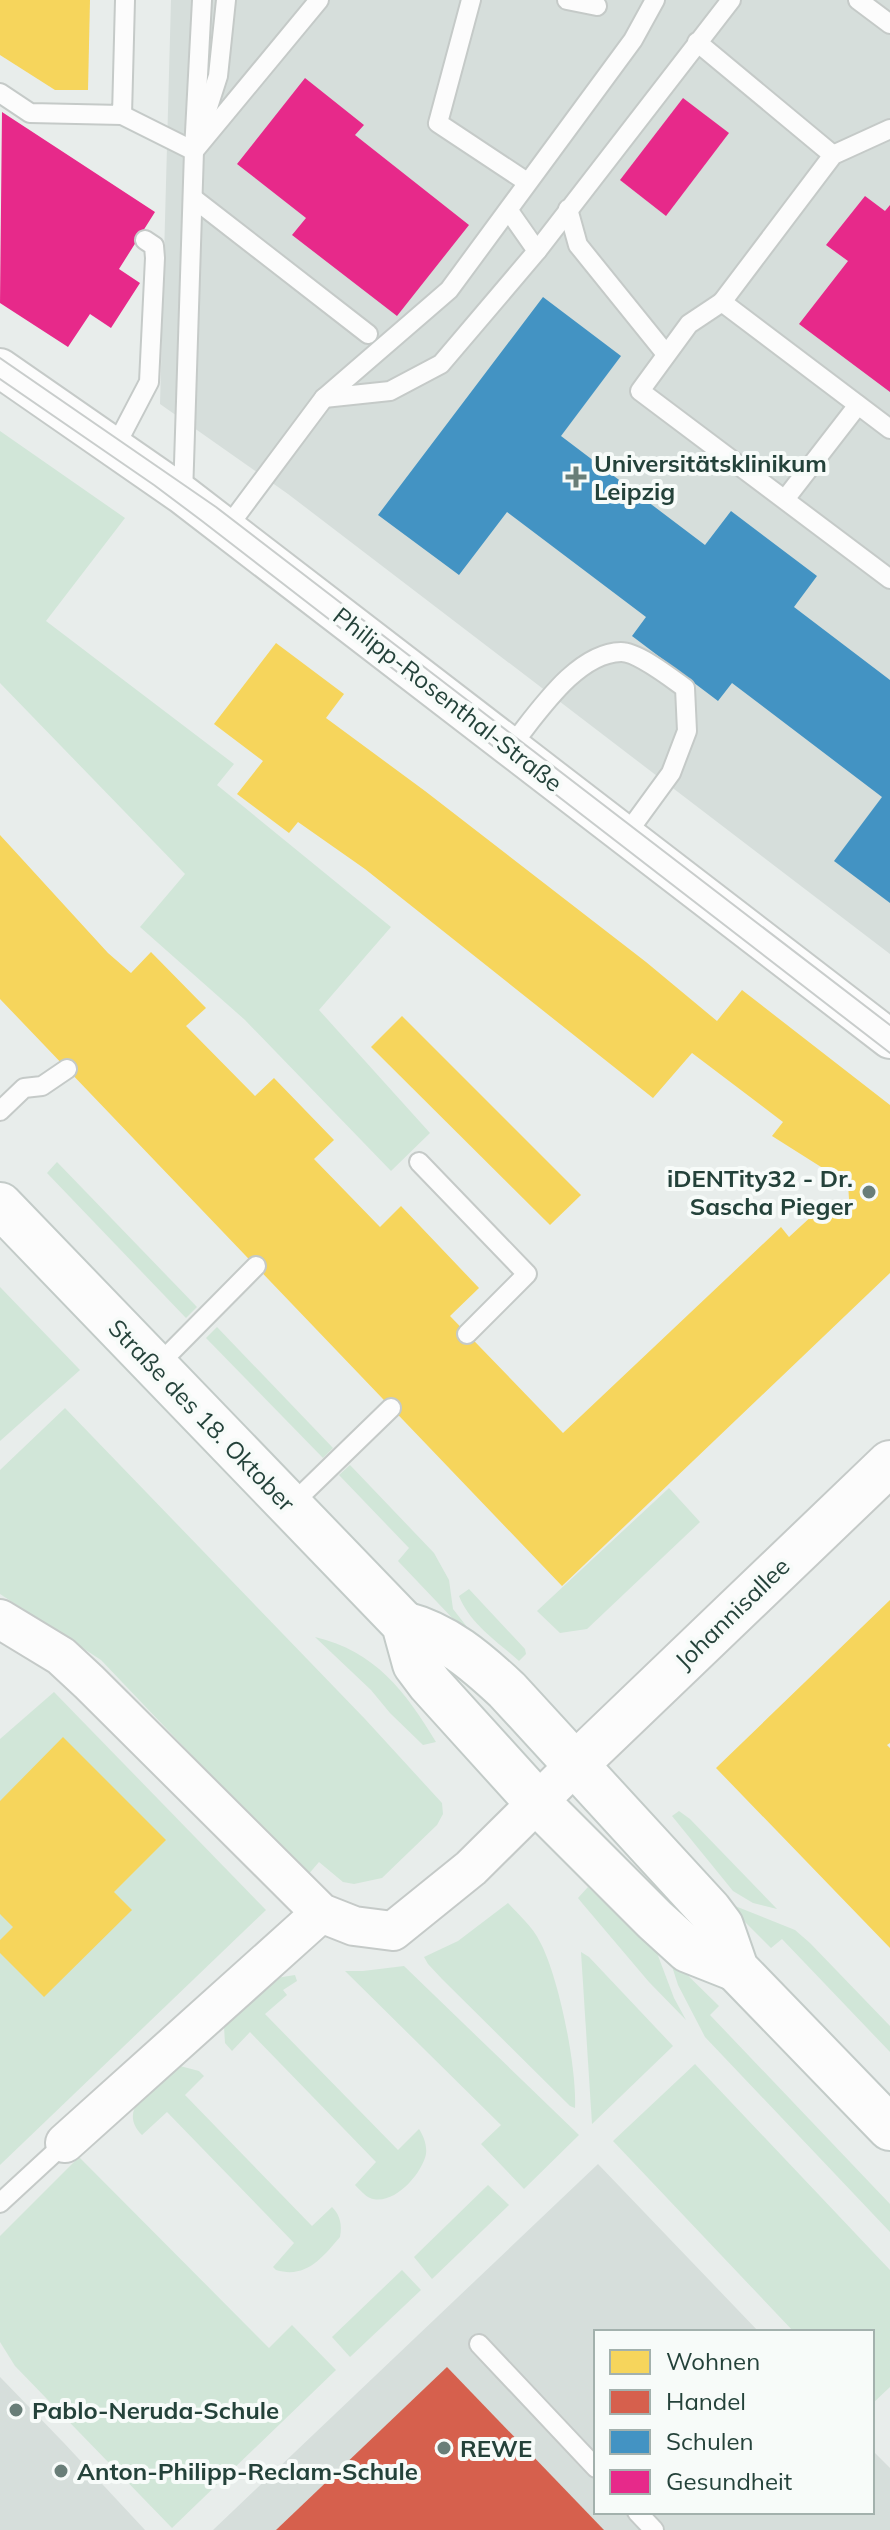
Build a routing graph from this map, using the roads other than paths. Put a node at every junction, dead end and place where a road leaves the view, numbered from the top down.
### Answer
1 (125, 0) edge
2 (202, 0) edge
3 (226, 0) edge
4 (319, 0) edge
5 (471, 0) edge
6 (567, 0) edge
7 (655, 0) edge
8 (731, 0) edge
9 (858, 0) edge
10 (597, 6) dead end
11 (890, 24) edge
12 (697, 42) junction
13 (0, 93) edge
14 (122, 115) junction
15 (890, 129) edge
16 (194, 151) junction
17 (833, 155) junction
18 (527, 182) junction
19 (193, 198) junction
20 (568, 209) junction
21 (509, 211) junction
22 (145, 240) dead end
23 (537, 251) junction
24 (722, 302) junction
25 (368, 334) dead end
26 (666, 354) junction
27 (0, 368) edge
28 (324, 398) junction
29 (858, 405) junction
30 (890, 429) edge
31 (115, 447) junction
32 (183, 495) junction
33 (786, 498) junction
34 (227, 528) junction
35 (890, 579) edge
36 (510, 747) junction
37 (625, 836) junction
38 (890, 1039) edge
39 (67, 1069) dead end
40 (0, 1111) edge
41 (419, 1162) dead end
42 (0, 1205) edge
43 (256, 1266) dead end
44 (467, 1334) dead end
45 (156, 1367) junction
46 (391, 1408) dead end
47 (890, 1463) edge
48 (290, 1506) junction
49 (0, 1619) edge
50 (404, 1624) junction
51 (575, 1765) junction
52 (537, 1802) junction
53 (321, 1913) junction
54 (736, 1969) junction
55 (890, 2128) edge
56 (65, 2143) joint
57 (0, 2203) edge
58 (479, 2344) dead end
59 (594, 2466) edge
60 (639, 2514) edge
61 (654, 2530) edge

1 - 14 lane
2 - 16 lane
3 - 16 lane
4 - 16 lane
5 - 18 lane
6 - 10 lane
7 - 18 lane
8 - 12 lane
9 - 11 lane
12 - 17 lane
12 - 20 lane
13 - 14 lane
14 - 16 lane
15 - 17 lane
16 - 19 lane
17 - 24 lane
18 - 21 lane
19 - 25 lane
19 - 32 lane
20 - 23 lane
20 - 26 lane
21 - 23 lane
21 - 28 lane
22 - 31 lane
23 - 28 lane
24 - 26 lane
24 - 29 lane
26 - 33 lane
27 - 31 street, Philipp-Rosenthal-Straße
28 - 34 lane
29 - 30 lane
29 - 33 lane
31 - 32 street, Philipp-Rosenthal-Straße
32 - 34 street, Philipp-Rosenthal-Straße
33 - 35 lane
34 - 36 street, Philipp-Rosenthal-Straße
36 - 37 street, Philipp-Rosenthal-Straße
36 - 37 lane
37 - 38 street, Philipp-Rosenthal-Straße
39 - 40 lane
41 - 44 lane
42 - 45 main road, Straße des 18. Oktober
43 - 45 lane
45 - 48 main road, Straße des 18. Oktober
46 - 48 lane
47 - 51 main road, Johannisallee
48 - 50 main road, Straße des 18. Oktober
49 - 53 street
50 - 51 main road, Straße des 18. Oktober
50 - 52 main road, Straße des 18. Oktober
51 - 52 street
51 - 54 main road, Straße des 18. Oktober
52 - 53 street
52 - 54 main road, Straße des 18. Oktober
53 - 56 street
54 - 55 main road, Straße des 18. Oktober
56 - 57 lane
58 - 59 lane
60 - 61 lane

